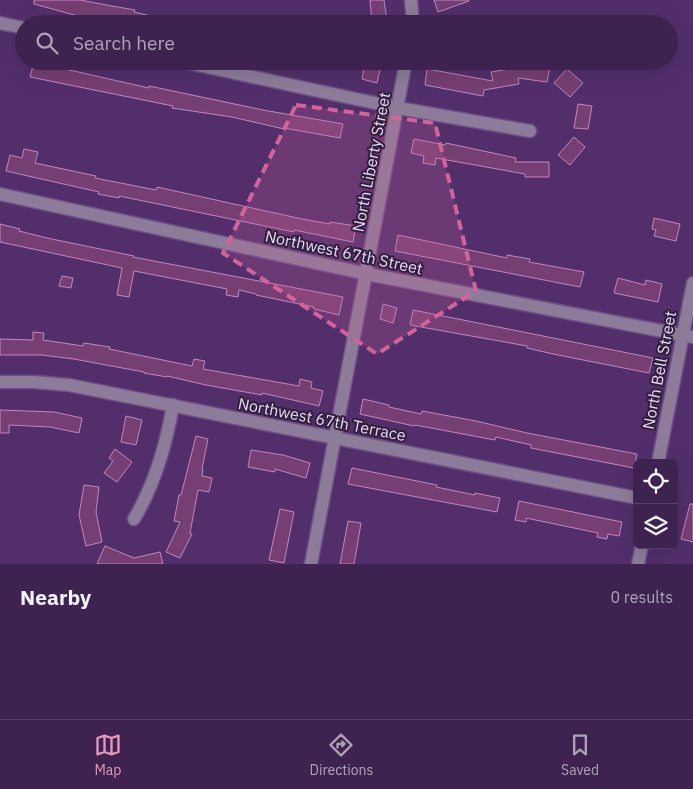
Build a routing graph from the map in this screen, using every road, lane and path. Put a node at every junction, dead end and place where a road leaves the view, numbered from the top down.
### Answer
1 (411, 0) edge
2 (412, 15) edge
3 (0, 23) edge
4 (15, 26) edge
5 (221, 70) edge
6 (404, 70) edge
7 (398, 108) junction
8 (530, 131) dead end
9 (0, 194) edge
10 (367, 274) junction
11 (693, 283) edge
12 (688, 336) edge
13 (0, 382) edge
14 (172, 405) junction
15 (335, 438) junction
16 (659, 459) edge
17 (633, 497) edge
18 (134, 519) dead end
19 (641, 549) edge
20 (311, 564) edge
21 (638, 564) edge

1 - 2 street
3 - 4 street
5 - 7 street
6 - 7 street, North Liberty Street
7 - 8 street
7 - 10 street, North Liberty Street
9 - 10 street, Northwest 67th Street
10 - 12 street, Northwest 67th Street
10 - 15 street, North Liberty Street
11 - 12 street, North Bell Street
12 - 16 street, North Bell Street
13 - 14 street, Northwest 67th Terrace
14 - 15 street, Northwest 67th Terrace
14 - 18 street
15 - 17 street, Northwest 67th Terrace
15 - 20 street, North Liberty Street
19 - 21 street

